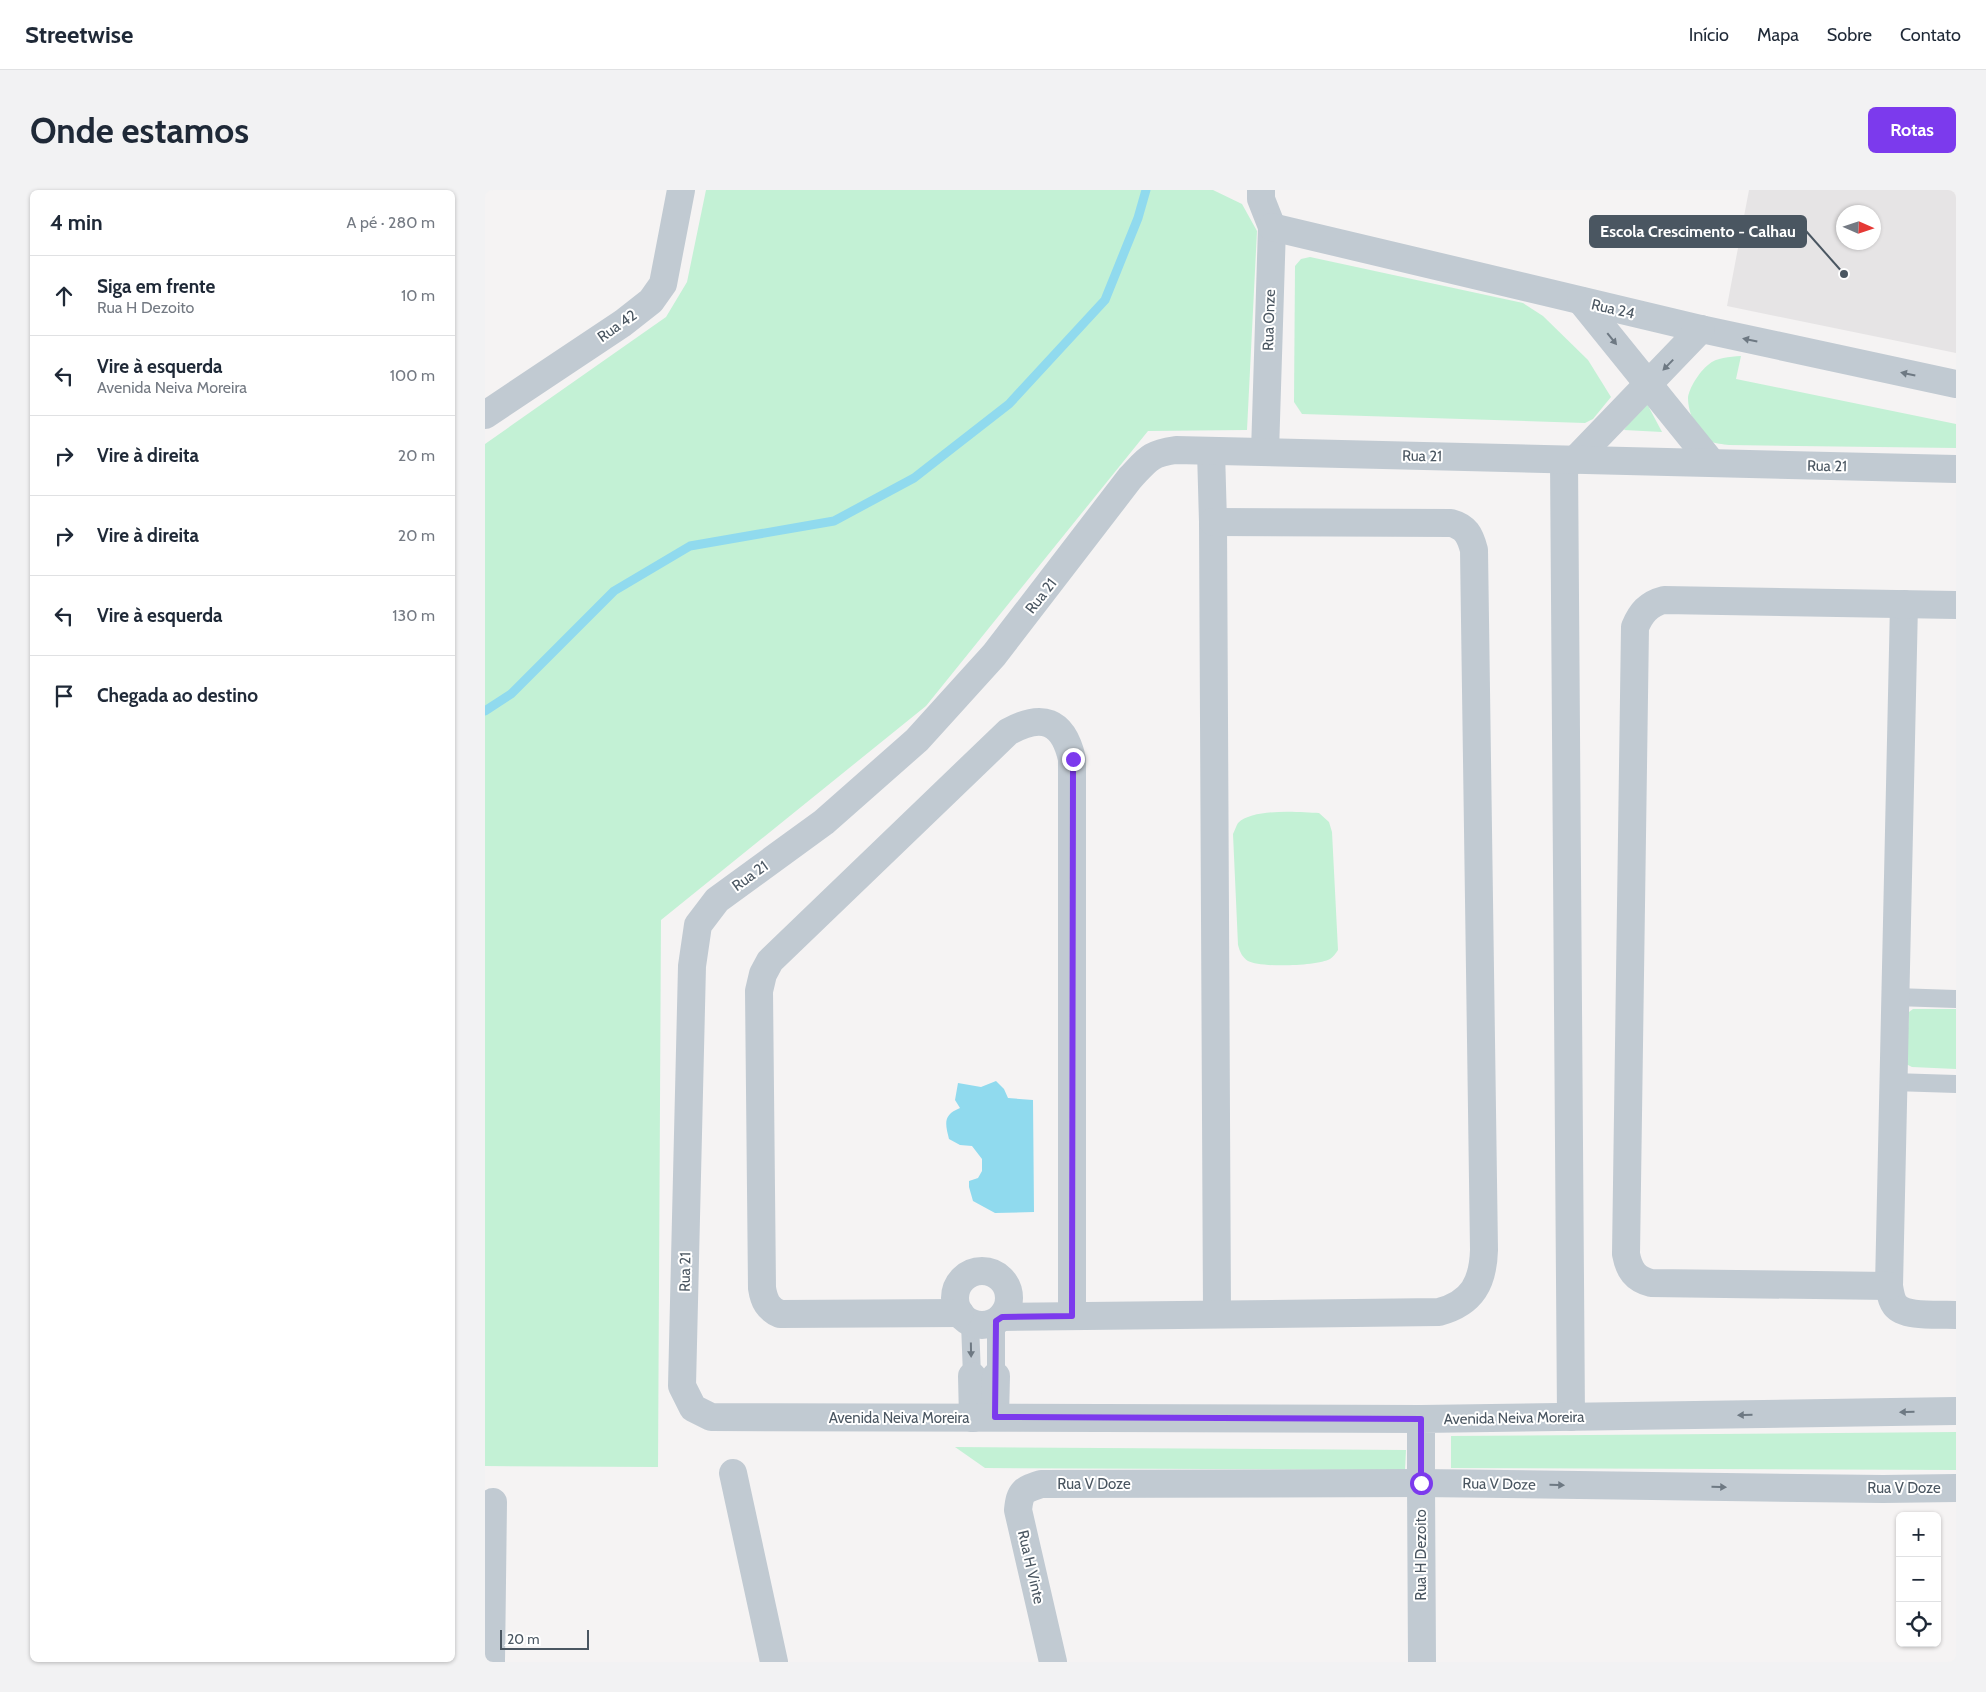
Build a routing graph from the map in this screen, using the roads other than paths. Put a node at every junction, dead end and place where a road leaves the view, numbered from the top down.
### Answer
1 (681, 190) edge
2 (1261, 190) edge
3 (1272, 227) junction
4 (1581, 301) junction
5 (1701, 329) junction
6 (1649, 384) junction
7 (1956, 384) edge
8 (485, 415) edge
9 (1211, 451) junction
10 (1265, 452) junction
11 (1569, 460) junction
12 (1712, 463) junction
13 (1956, 469) edge
14 (1213, 522) junction
15 (1904, 604) junction
16 (1956, 605) edge
17 (1895, 997) junction
18 (1956, 999) edge
19 (1893, 1082) junction
20 (1956, 1084) edge
21 (1889, 1286) junction
22 (1217, 1313) junction
23 (1956, 1314) edge
24 (1072, 1316) junction
25 (982, 1319) junction
26 (984, 1376) junction
27 (1956, 1411) edge
28 (711, 1417) joint
29 (984, 1418) junction
30 (1571, 1418) junction
31 (1421, 1419) junction
32 (733, 1473) dead end
33 (1421, 1483) junction
34 (1041, 1484) joint
35 (1956, 1488) edge
36 (493, 1502) dead end
37 (491, 1662) edge
38 (773, 1662) edge
39 (1053, 1662) edge
40 (1421, 1662) edge

1 - 8 street, Rua 42
2 - 3 street, Rua Onze
3 - 4 street, Rua 24
3 - 10 street, Rua Onze
4 - 5 street, Rua 24
4 -> 6 street
5 -> 6 street
7 -> 5 street, Rua 24
6 - 11 street
6 - 12 street
9 - 10 street, Rua 21
9 - 14 street
9 - 28 street, Rua 21
10 - 11 street, Rua 21
11 - 12 street, Rua 21
11 - 30 street
12 - 13 street, Rua 21
14 - 22 street
14 - 22 street
15 - 16 street
15 - 17 street
15 - 21 street
17 - 18 lane
17 - 19 street
19 - 20 lane
19 - 21 street
21 - 23 street
22 - 24 street
24 - 25 street
24 - 25 street
25 - 26 lane
25 -> 26 lane
26 - 29 street
27 -> 30 street, Avenida Neiva Moreira
28 - 29 street, Avenida Neiva Moreira
29 - 31 street, Avenida Neiva Moreira
30 - 31 street, Avenida Neiva Moreira
31 - 33 street, Rua H Dezoito
32 - 38 street
33 - 34 street, Rua V Doze
33 -> 35 street, Rua V Doze
33 - 40 street, Rua H Dezoito
34 - 39 street, Rua H Vinte
36 - 37 street

